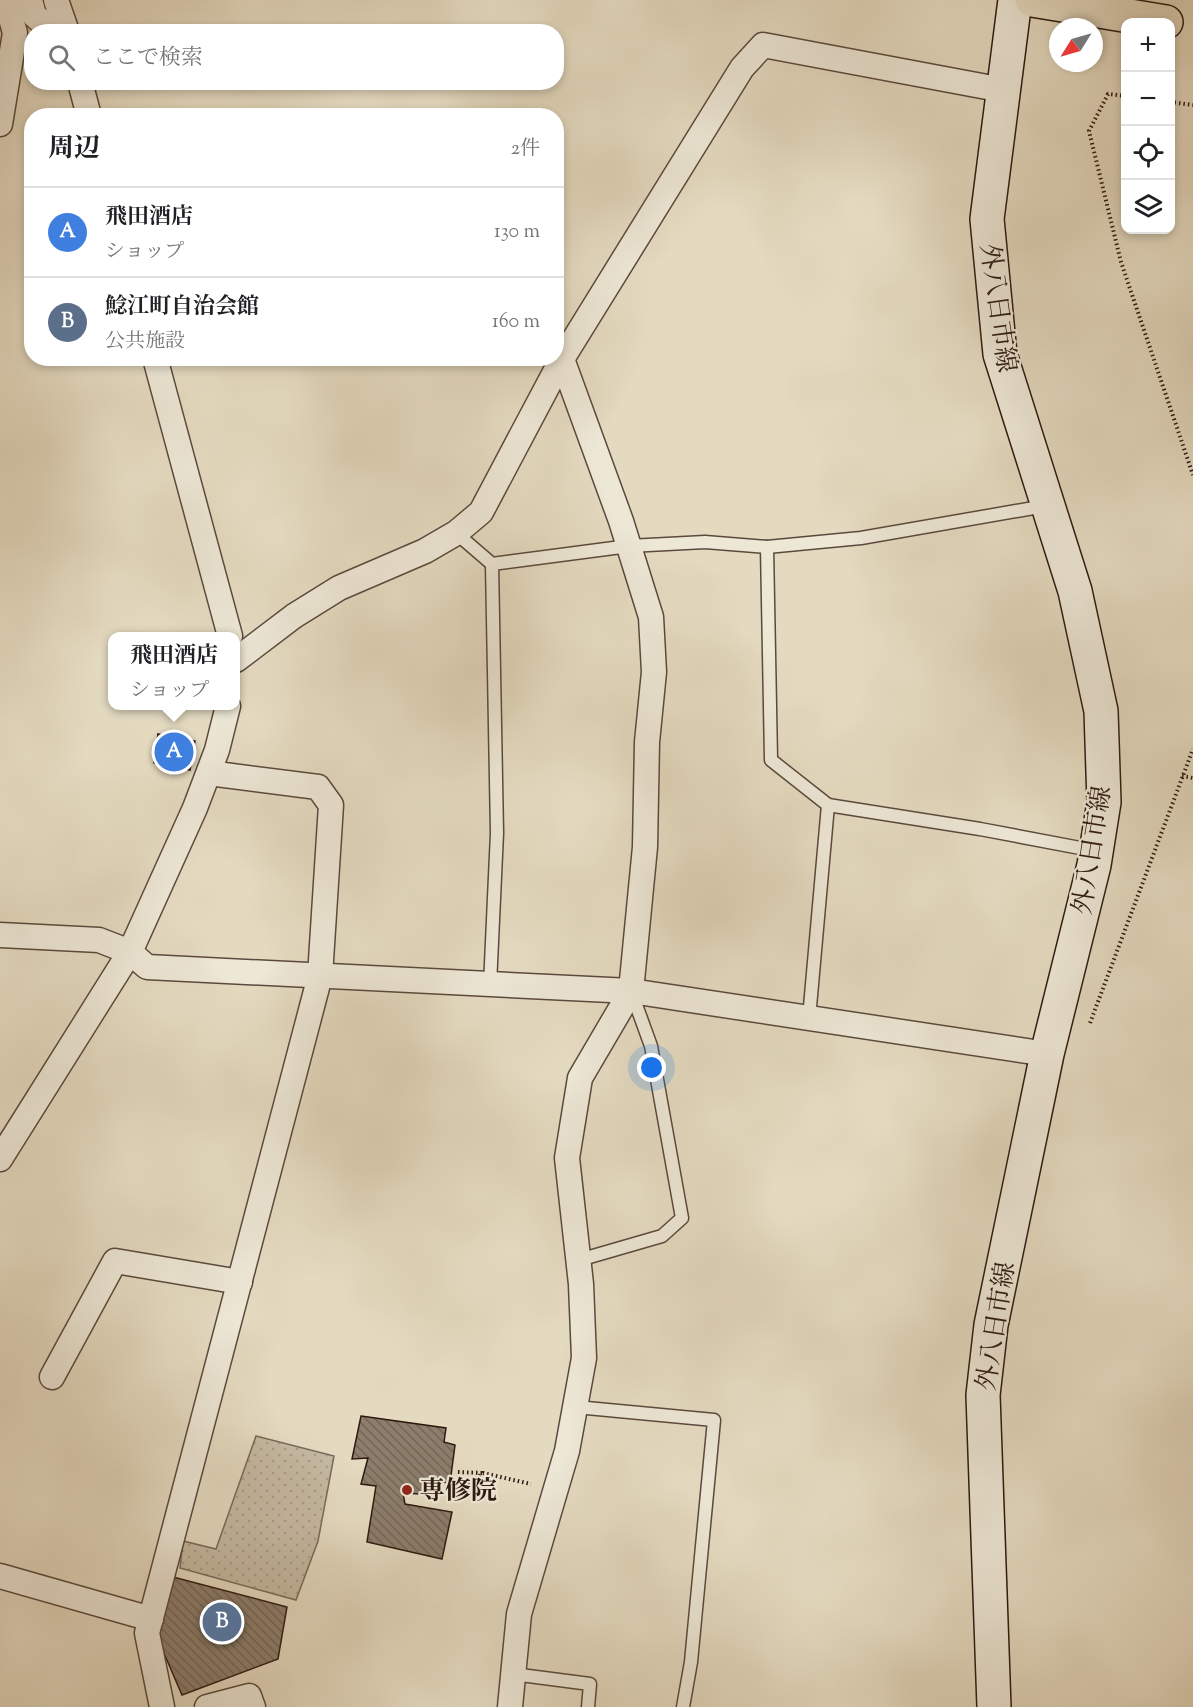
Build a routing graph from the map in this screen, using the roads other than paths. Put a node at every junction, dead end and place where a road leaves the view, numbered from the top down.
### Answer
1 (6, 0) edge
2 (30, 0) edge
3 (56, 0) edge
4 (1015, 0) edge
5 (1032, 0) edge
6 (1138, 18) edge
7 (44, 24) edge
8 (64, 24) edge
9 (1175, 24) edge
10 (1193, 27) edge
11 (82, 90) edge
12 (1003, 90) junction
13 (87, 108) edge
14 (0, 124) edge
15 (564, 356) edge
16 (564, 365) edge
17 (157, 366) edge
18 (558, 366) edge
19 (1048, 505) junction
20 (456, 533) junction
21 (629, 546) junction
22 (766, 547) junction
23 (492, 564) junction
24 (229, 632) edge
25 (240, 658) edge
26 (227, 710) edge
27 (209, 773) junction
28 (828, 805) junction
29 (1097, 851) junction
30 (0, 935) edge
31 (130, 952) junction
32 (320, 976) junction
33 (490, 985) junction
34 (631, 992) junction
35 (809, 1018) junction
36 (1047, 1054) junction
37 (0, 1159) edge
38 (579, 1260) junction
39 (240, 1282) junction
40 (52, 1377) dead end
41 (576, 1407) junction
42 (0, 1576) edge
43 (151, 1619) junction
44 (513, 1674) junction
45 (162, 1707) edge
46 (207, 1707) edge
47 (253, 1707) edge
48 (510, 1707) edge
49 (588, 1707) edge
50 (683, 1707) edge
51 (994, 1707) edge

1 - 14 street
2 - 7 street
3 - 8 street
4 - 12 main road, 外八日市線
5 - 6 highway
9 - 10 highway
11 - 13 street
12 - 15 street
12 - 19 main road, 外八日市線
16 - 21 street
17 - 24 street
18 - 20 street
19 - 22 lane
19 - 29 main road, 外八日市線
20 - 23 lane
20 - 25 street
21 - 22 lane
21 - 23 lane
21 - 34 street
22 - 28 lane
23 - 33 lane
26 - 27 street
27 - 31 street
27 - 32 street
28 - 29 lane
28 - 35 lane
29 - 36 main road, 外八日市線
30 - 31 street
31 - 32 street
31 - 37 street
32 - 33 street
32 - 39 street
33 - 34 street
34 - 35 street
34 - 38 street
34 - 38 lane
35 - 36 street
36 - 51 main road, 外八日市線
38 - 41 street
39 - 40 street
39 - 43 street
41 - 44 street
41 - 50 lane
42 - 43 street
43 - 45 street
44 - 48 street
44 - 49 lane
46 - 47 street

